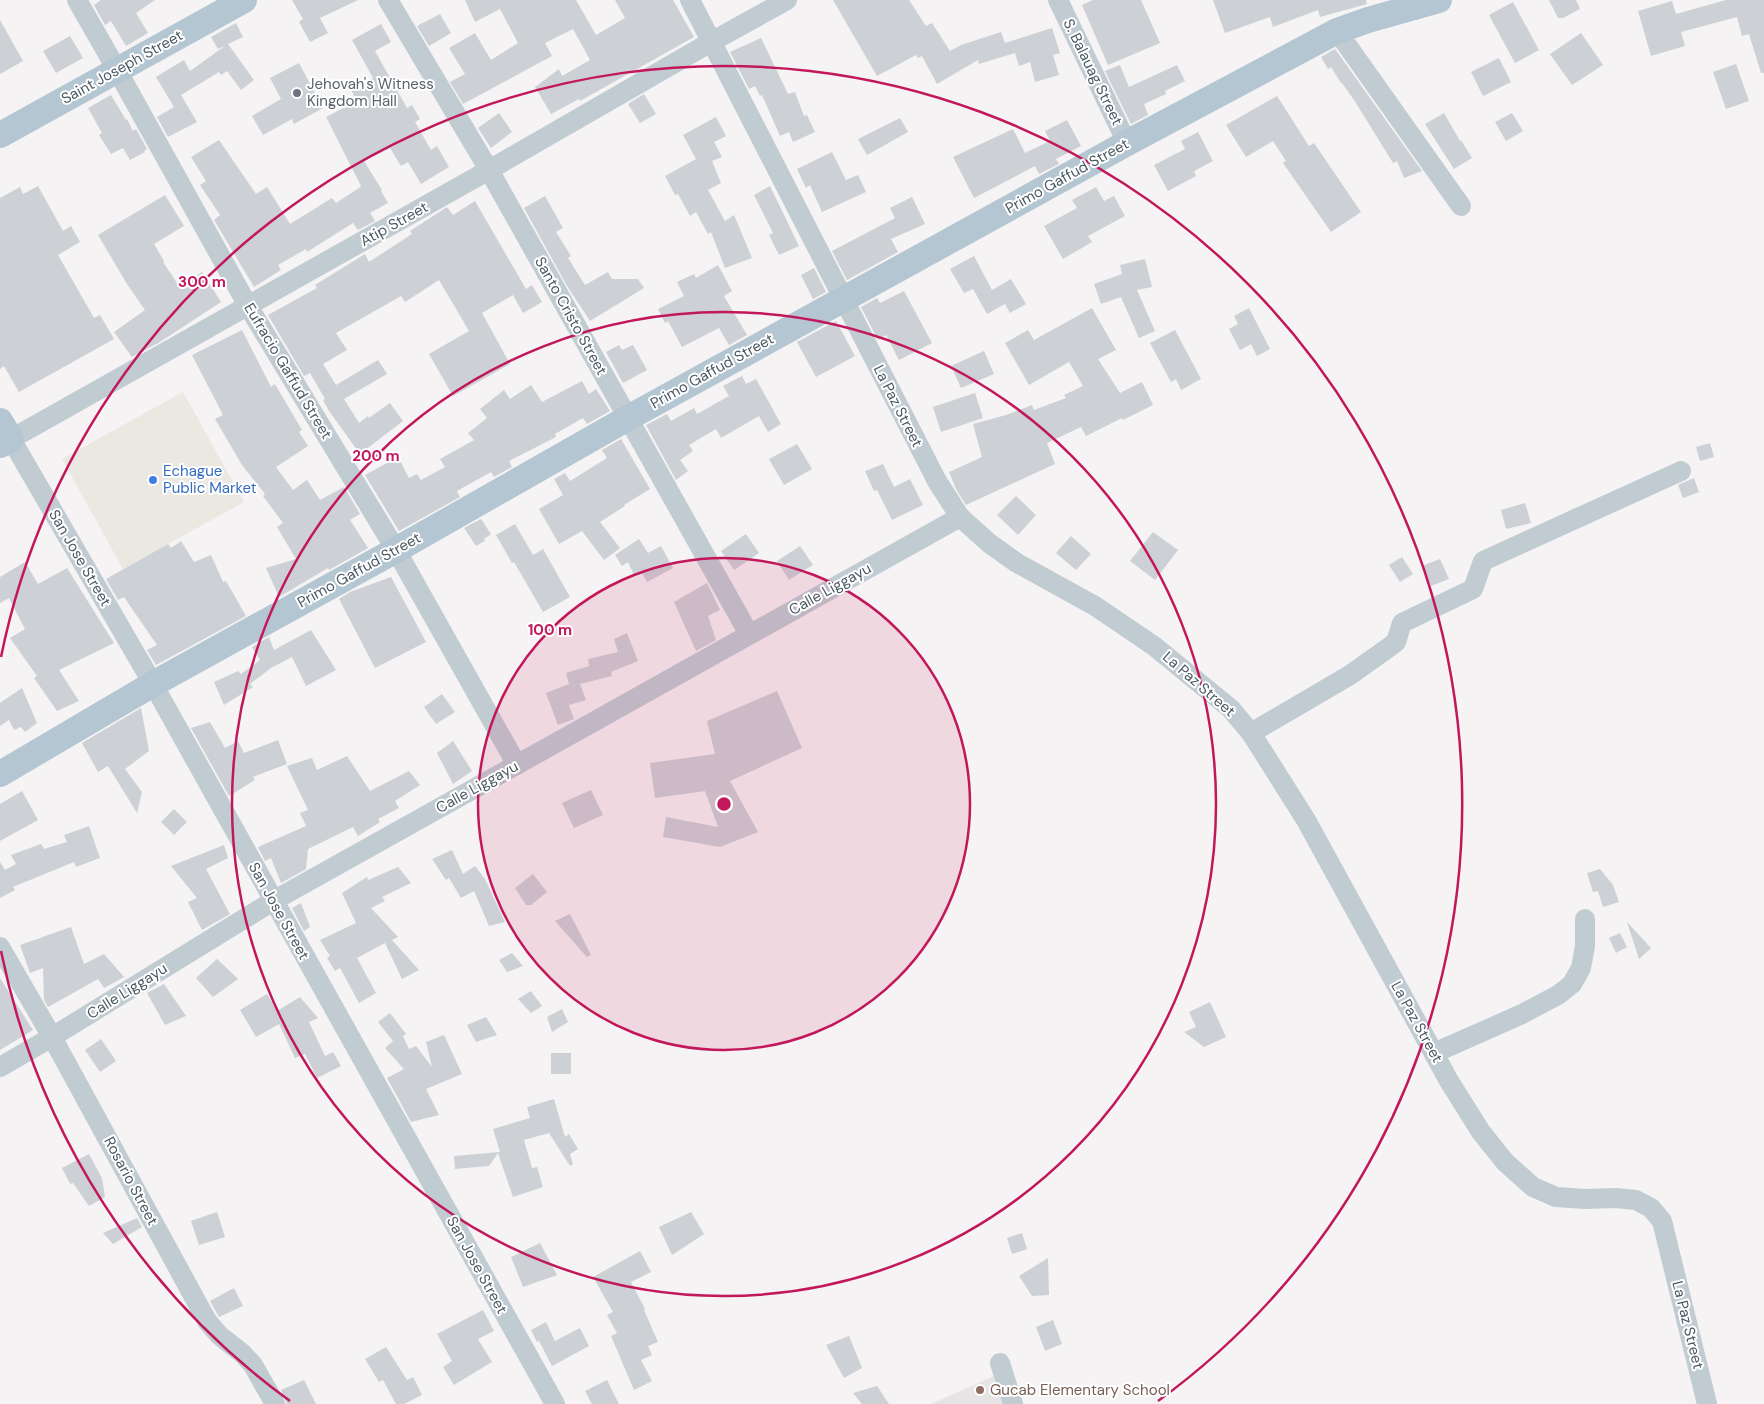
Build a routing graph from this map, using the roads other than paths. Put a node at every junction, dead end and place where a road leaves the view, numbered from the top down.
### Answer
1 (76, 0) edge
2 (244, 0) edge
3 (388, 0) edge
4 (690, 0) edge
5 (787, 0) edge
6 (1058, 0) edge
7 (1428, 2) edge
8 (1337, 31) junction
9 (711, 42) junction
10 (117, 70) junction
11 (0, 135) edge
12 (1127, 143) junction
13 (489, 170) junction
14 (1461, 206) dead end
15 (843, 299) junction
16 (248, 306) junction
17 (628, 418) junction
18 (4, 435) edge
19 (1681, 470) dead end
20 (960, 517) junction
21 (396, 550) junction
22 (750, 634) junction
23 (153, 684) junction
24 (1250, 732) junction
25 (517, 766) junction
26 (0, 774) edge
27 (273, 901) junction
28 (1585, 919) dead end
29 (0, 947) edge
30 (52, 1037) junction
31 (1434, 1053) junction
32 (0, 1067) edge
33 (1000, 1363) dead end
34 (275, 1404) edge
35 (555, 1404) edge
36 (1013, 1404) edge
37 (1707, 1404) edge

1 - 10 street, Eufracio Gaffud Street
2 - 10 main road, Saint Joseph Street
3 - 13 street, Santo Cristo Street
4 - 9 street, La Paz Street
5 - 9 street, Atip Street
6 - 12 street, S. Balauag Street
7 - 8 main road, Primo Gaffud Street
8 - 12 main road, Primo Gaffud Street
8 - 14 street
9 - 13 street, Atip Street
9 - 15 street, La Paz Street
10 - 11 main road, Saint Joseph Street
10 - 16 street, Eufracio Gaffud Street
12 - 15 main road, Primo Gaffud Street
13 - 16 street, Atip Street
13 - 17 street, Santo Cristo Street
15 - 17 main road, Primo Gaffud Street
15 - 20 street, La Paz Street
16 - 18 street, Atip Street
16 - 21 street, Eufracio Gaffud Street
17 - 21 main road, Primo Gaffud Street
17 - 22 street, Santo Cristo Street
18 - 23 street, San Jose Street
19 - 24 street
20 - 22 street, Calle Liggayu
20 - 24 street, La Paz Street
21 - 23 main road, Primo Gaffud Street
21 - 25 street, Eufracio Gaffud Street
22 - 25 street, Calle Liggayu
23 - 26 main road, Primo Gaffud Street
23 - 27 street, San Jose Street
24 - 31 street, La Paz Street
25 - 27 street, Calle Liggayu
27 - 30 street, Calle Liggayu
27 - 35 street, San Jose Street
28 - 31 street
29 - 30 street, Rosario Street
30 - 32 street, Calle Liggayu
30 - 34 street, Rosario Street
31 - 37 street, La Paz Street
33 - 36 street

